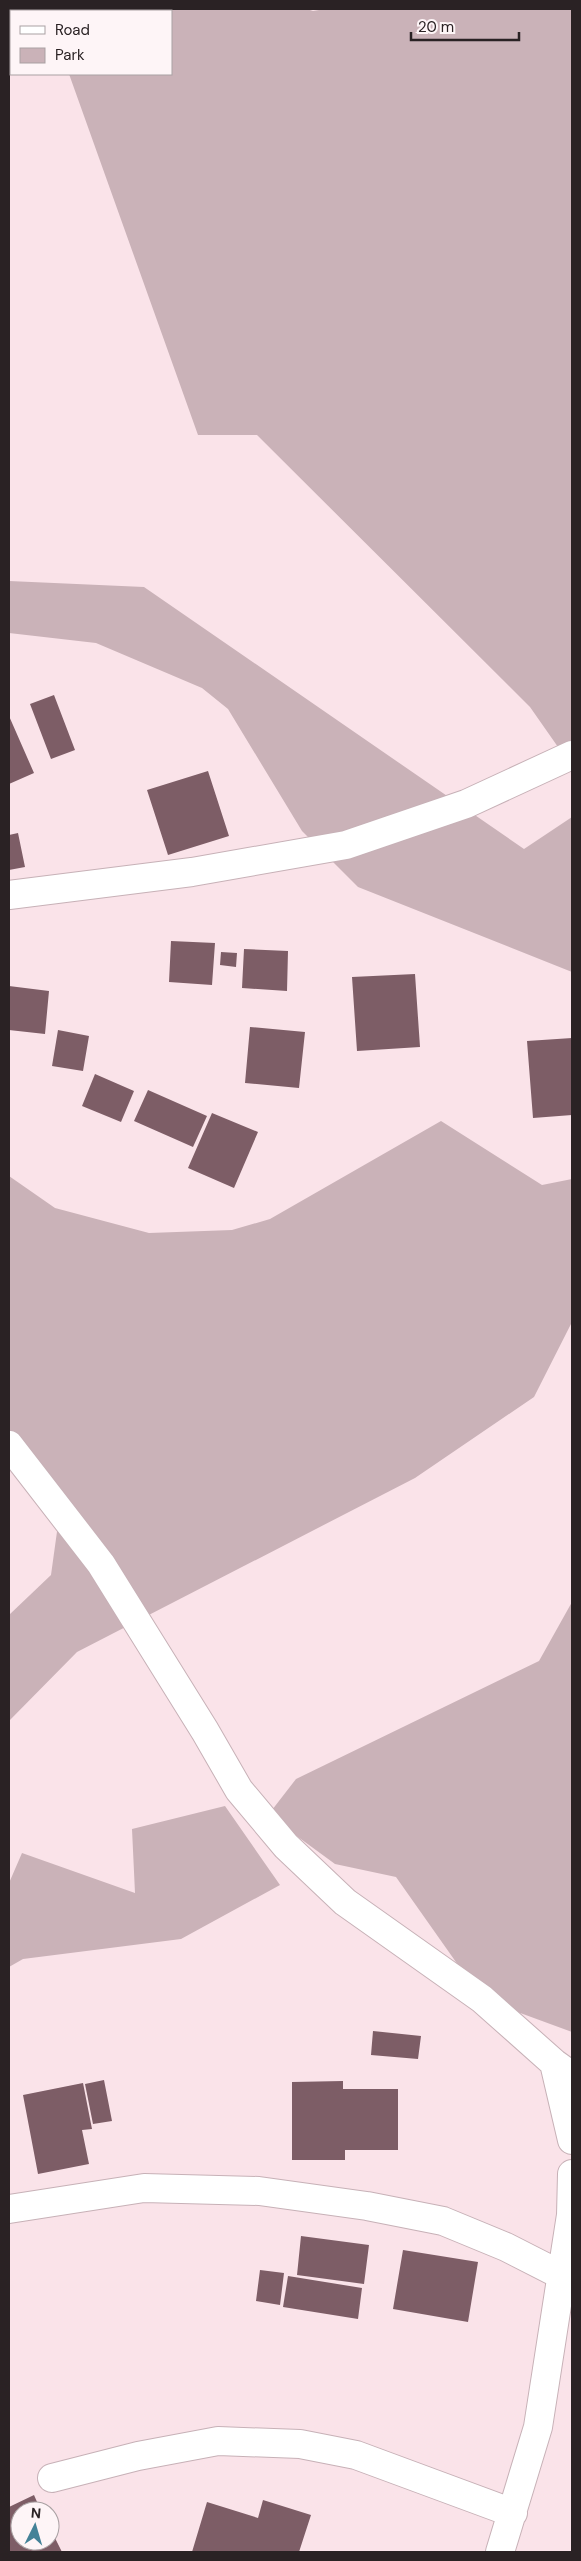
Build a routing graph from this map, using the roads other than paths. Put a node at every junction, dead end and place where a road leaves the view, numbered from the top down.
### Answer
1 (572, 755) edge
2 (9, 895) edge
3 (9, 1445) edge
4 (563, 2070) edge
5 (572, 2140) edge
6 (572, 2174) edge
7 (9, 2209) edge
8 (561, 2275) junction
9 (52, 2478) dead end
10 (512, 2512) junction
11 (500, 2552) edge

1 - 2 street
3 - 4 street
4 - 5 street
6 - 8 street
7 - 8 street
8 - 10 street
9 - 10 street
10 - 11 street

